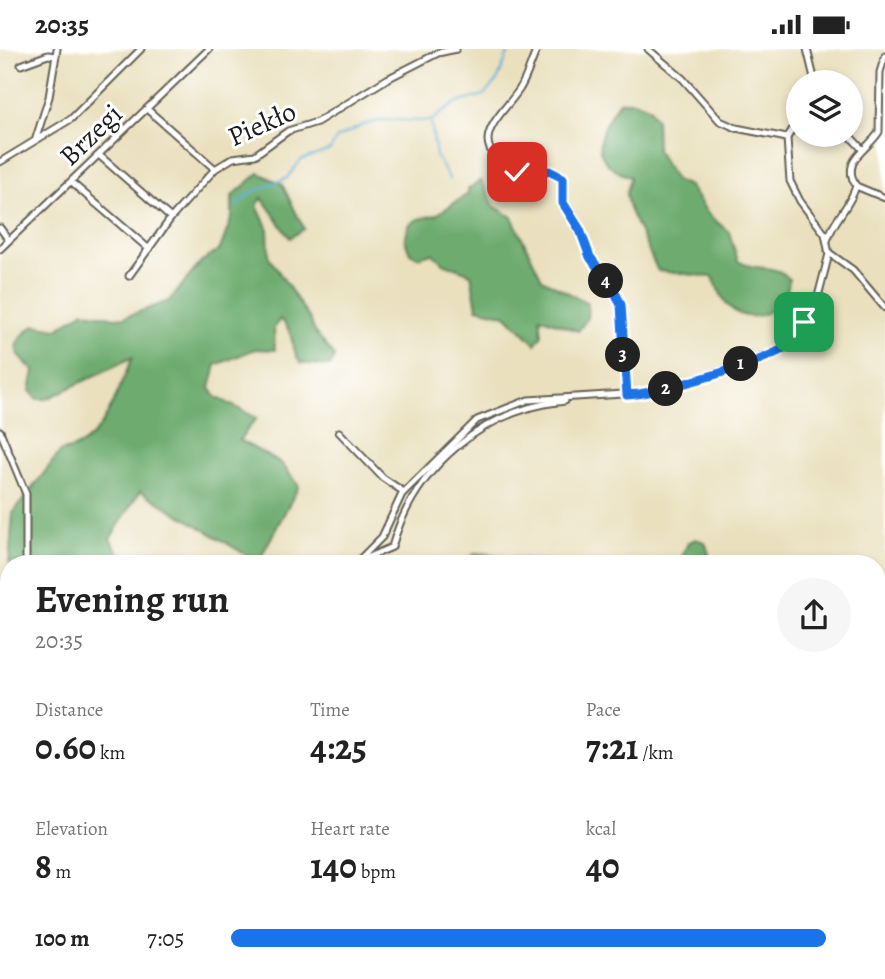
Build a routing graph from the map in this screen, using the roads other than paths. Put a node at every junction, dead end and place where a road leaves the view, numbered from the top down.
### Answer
1 (57, 49) edge
2 (141, 49) edge
3 (209, 49) edge
4 (456, 49) edge
5 (537, 49) edge
6 (648, 49) edge
7 (807, 49) edge
8 (444, 50) edge
9 (56, 56) junction
10 (885, 56) edge
11 (20, 65) dead end
12 (812, 70) edge
13 (882, 107) edge
14 (148, 110) junction
15 (36, 138) junction
16 (786, 138) edge
17 (788, 147) edge
18 (862, 149) joint
19 (100, 156) junction
20 (0, 162) edge
21 (215, 169) junction
22 (72, 183) junction
23 (856, 185) junction
24 (885, 198) edge
25 (171, 218) junction
26 (0, 228) edge
27 (8, 239) junction
28 (827, 241) junction
29 (0, 249) edge
30 (149, 249) junction
31 (828, 252) junction
32 (129, 276) dead end
33 (885, 308) edge
34 (627, 395) junction
35 (588, 397) junction
36 (0, 431) edge
37 (339, 432) dead end
38 (404, 492) junction
39 (26, 555) edge
40 (365, 555) edge
41 (375, 555) edge

1 - 9 street
2 - 15 street
3 - 14 street, Brzegi
4 - 8 street, Piekło
5 - 34 street
6 - 16 street
7 - 12 street
8 - 21 street, Piekło
9 - 11 street
9 - 15 street
10 - 13 street
13 - 18 street
14 - 19 street, Brzegi
14 - 21 street
15 - 20 street
17 - 28 street
18 - 23 street
19 - 22 street, Brzegi
19 - 25 street
21 - 25 street, Piekło
22 - 27 street, Brzegi
22 - 30 street
23 - 24 street
23 - 28 street
25 - 30 street, Piekło
26 - 27 street
27 - 29 street, Brzegi
28 - 31 street
30 - 32 street, Piekło
31 - 33 street
31 - 34 street
34 - 35 street
35 - 38 street
35 - 41 street
36 - 39 street
37 - 38 street
38 - 40 street

